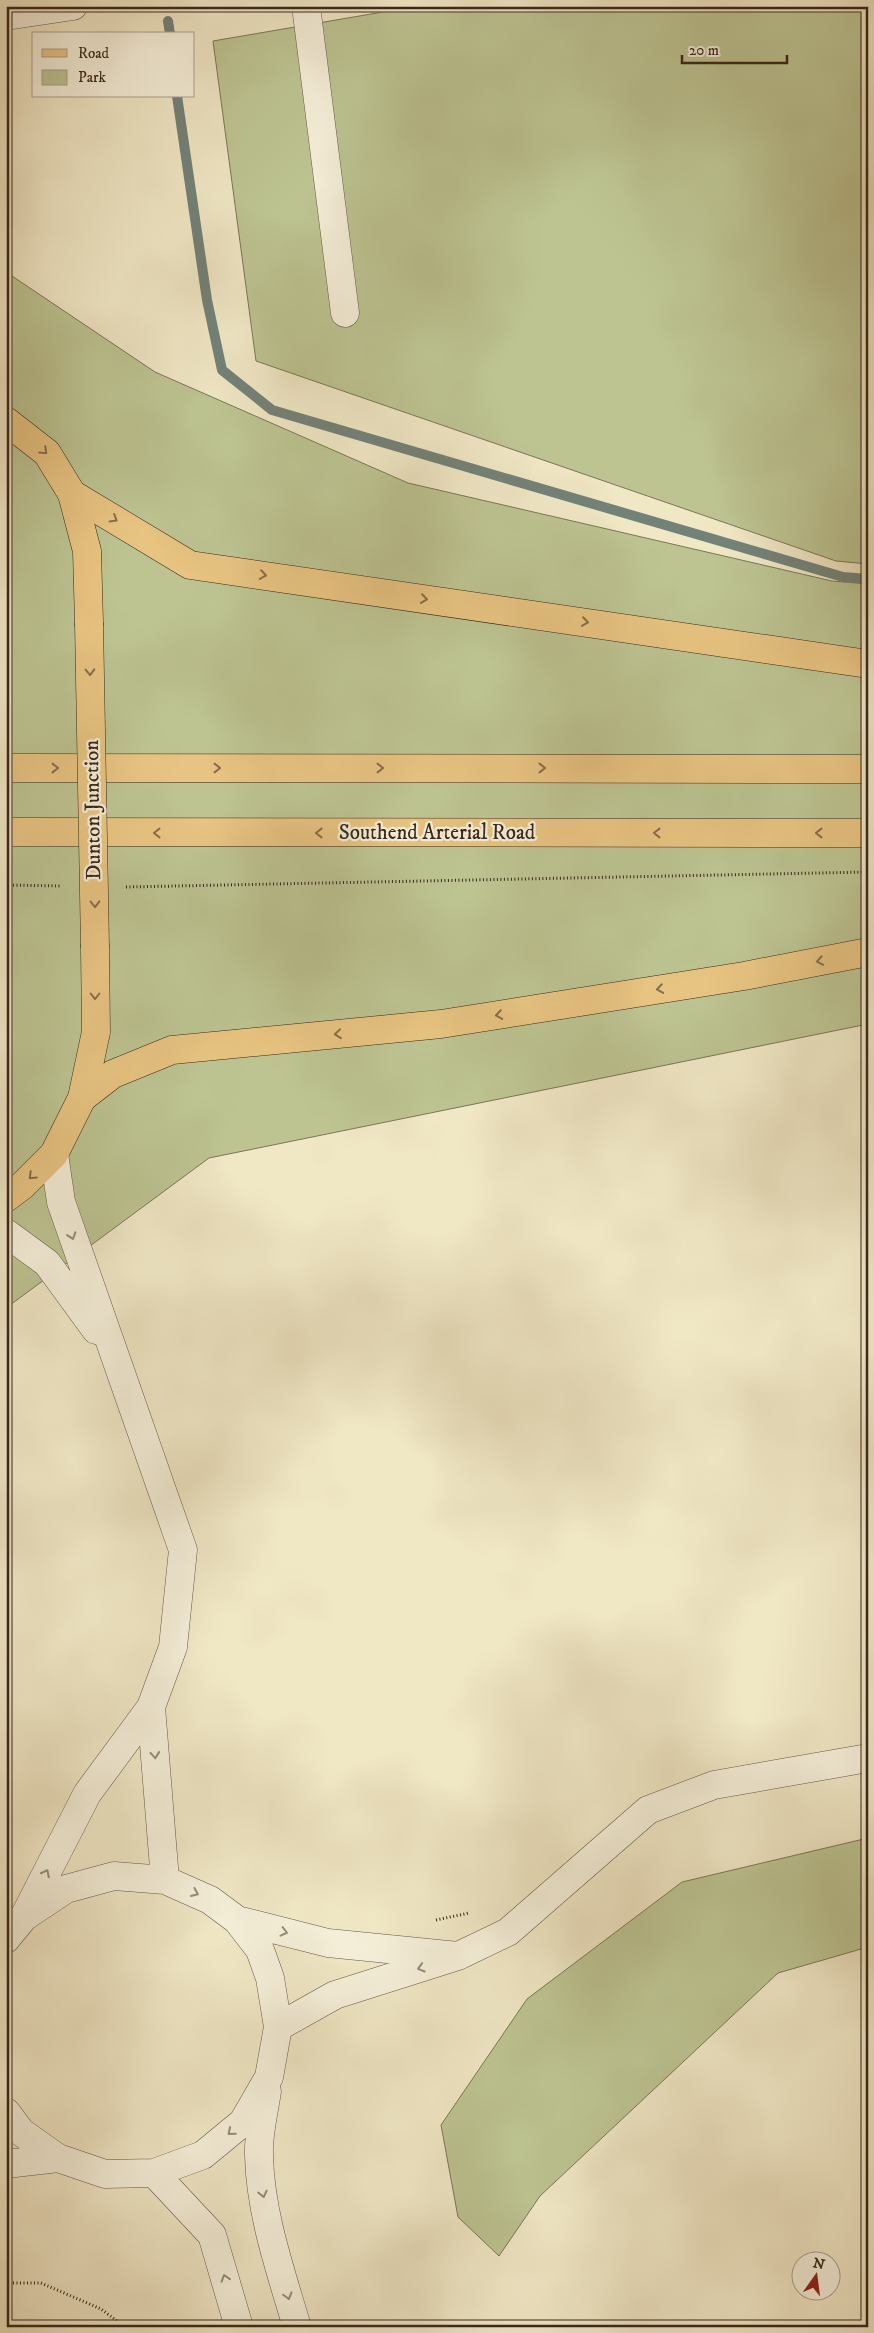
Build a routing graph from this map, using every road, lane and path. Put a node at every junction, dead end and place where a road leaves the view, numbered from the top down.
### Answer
1 (73, 6) edge
2 (306, 6) edge
3 (6, 16) edge
4 (345, 313) dead end
5 (6, 421) edge
6 (72, 494) junction
7 (868, 664) edge
8 (6, 768) edge
9 (868, 769) edge
10 (6, 832) edge
11 (868, 833) edge
12 (868, 872) edge
13 (6, 885) edge
14 (66, 886) dead end
15 (125, 887) dead end
16 (868, 952) edge
17 (82, 1098) junction
18 (54, 1154) junction
19 (6, 1198) edge
20 (6, 1233) edge
21 (113, 1354) junction
22 (151, 1706) junction
23 (868, 1758) edge
24 (165, 1880) junction
25 (24, 1916) junction
26 (237, 1920) junction
27 (6, 1940) edge
28 (458, 1956) junction
29 (278, 2027) junction
30 (269, 2076) junction
31 (6, 2112) edge
32 (58, 2158) junction
33 (6, 2164) edge
34 (154, 2173) junction
35 (6, 2283) edge
36 (125, 2327) edge
37 (239, 2327) edge
38 (297, 2327) edge

1 - 3 street
2 - 4 street
5 -> 6 main road, Dunton Junction
6 -> 7 main road
6 -> 17 main road, Dunton Junction, bridge
8 -> 9 main road
11 -> 10 main road, Southend Arterial Road
12 - 15 path
13 - 14 path
16 -> 17 main road
17 - 18 main road, Dunton Junction
18 -> 19 main road, Dunton Junction
18 -> 21 street
20 - 21 street
21 - 22 street
22 -> 24 street
25 -> 22 street
23 - 28 street
24 - 25 street
24 -> 26 street
25 - 27 street
26 -> 28 street
26 - 29 street
28 -> 29 street
29 - 30 street
30 -> 34 street
30 -> 38 street
31 - 32 street
32 - 33 street
32 - 34 street
37 -> 34 street
35 - 36 path

